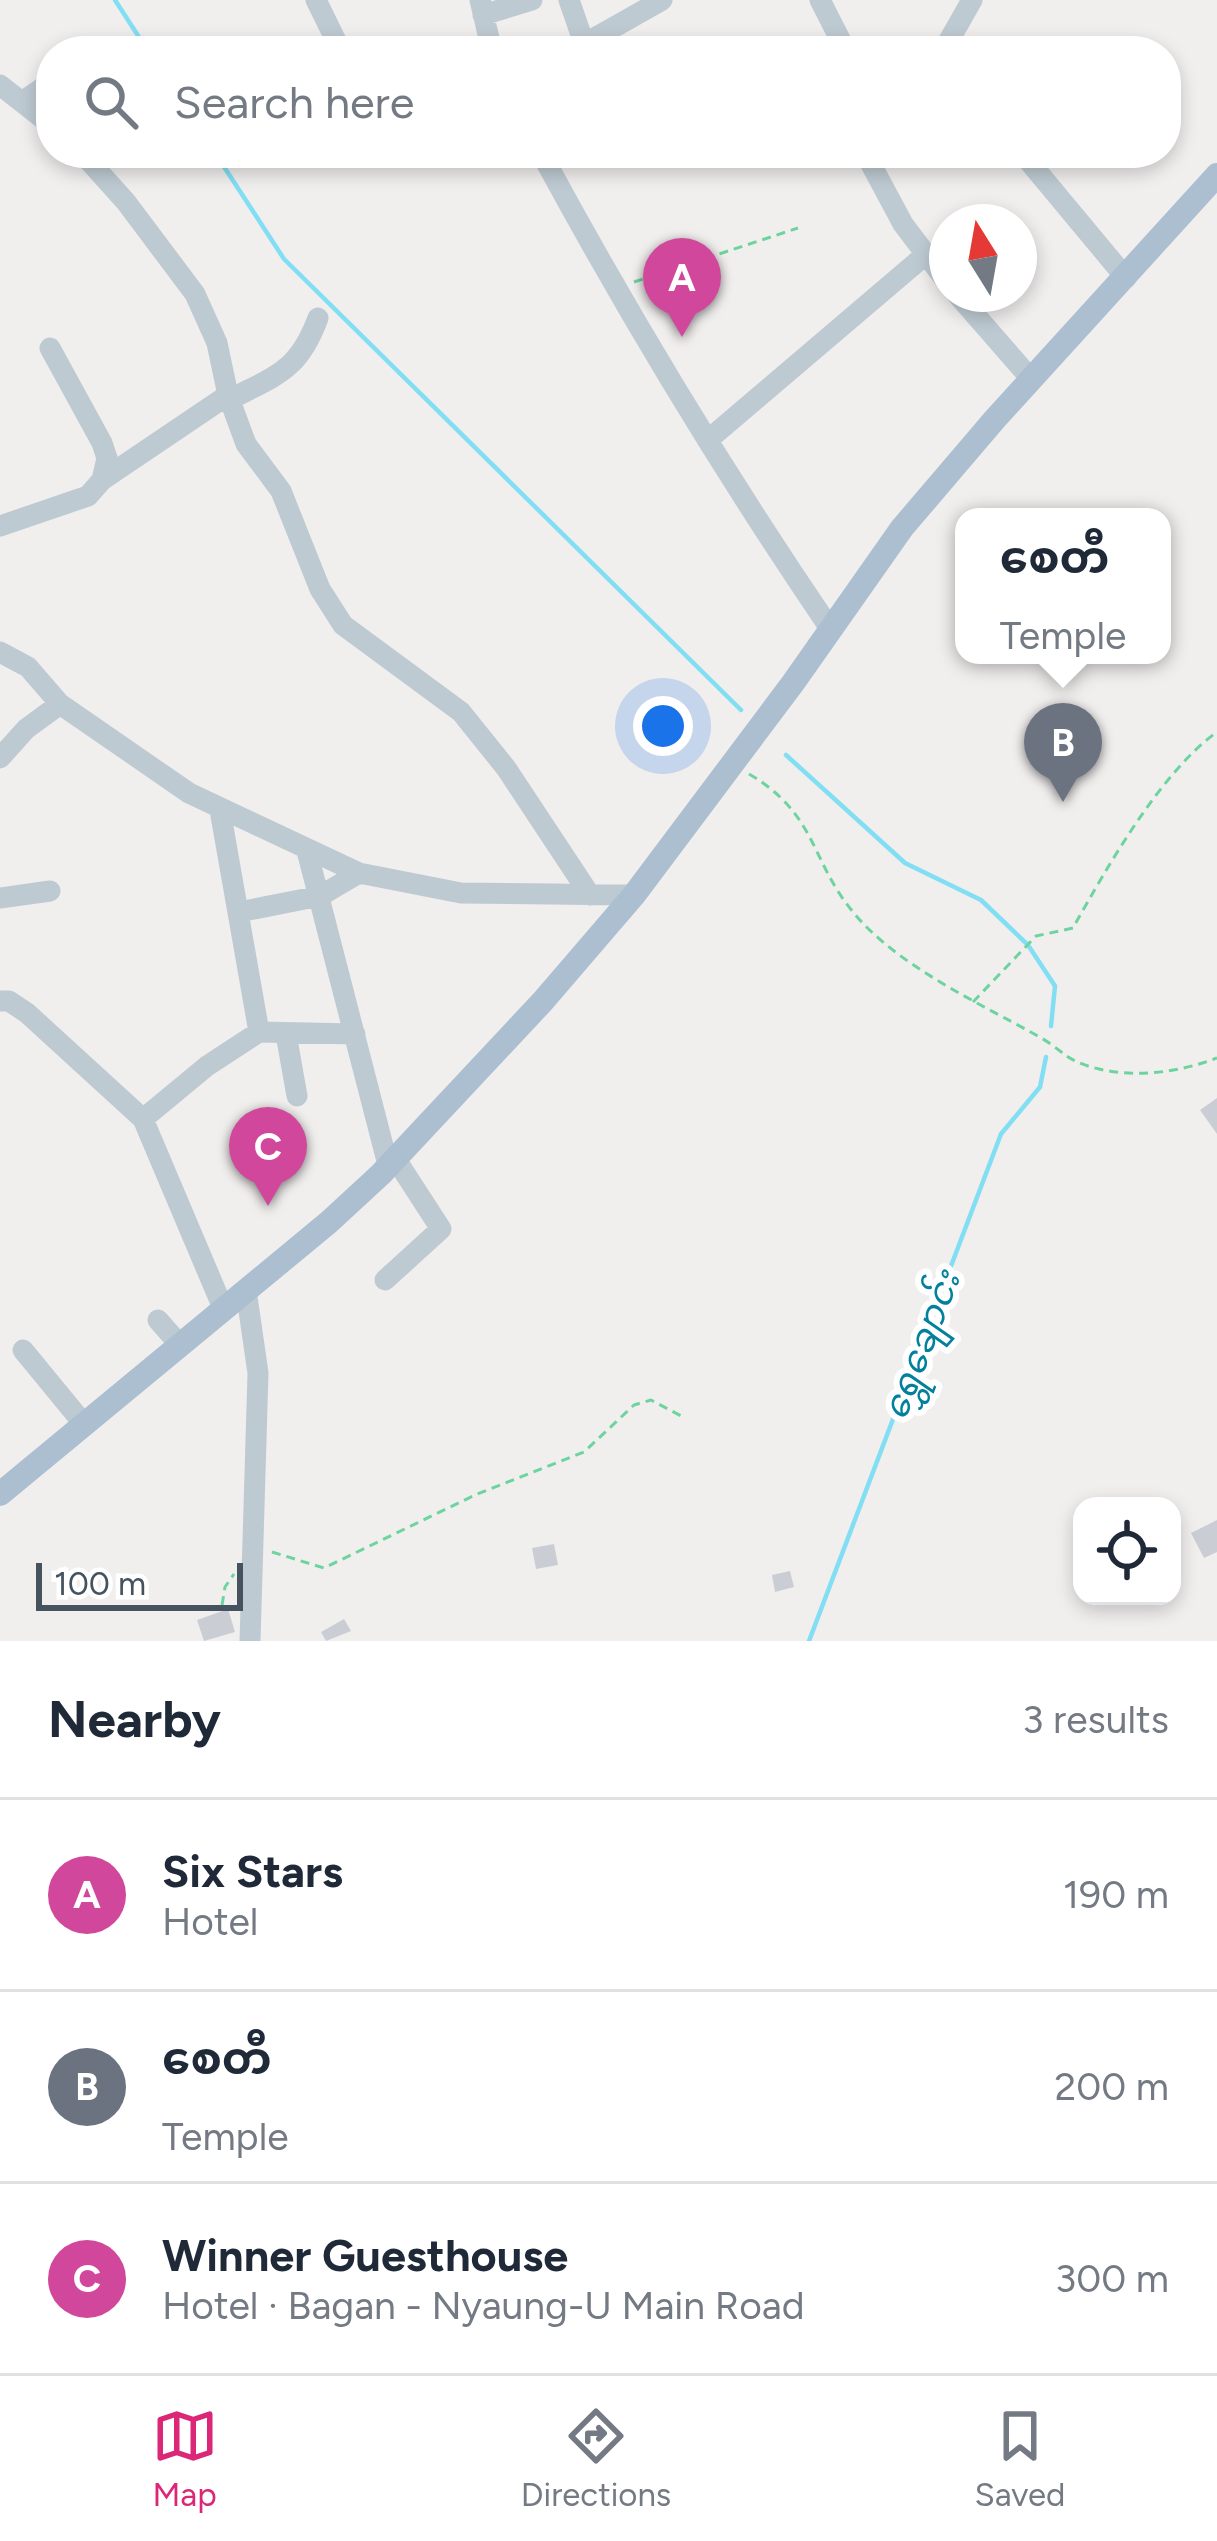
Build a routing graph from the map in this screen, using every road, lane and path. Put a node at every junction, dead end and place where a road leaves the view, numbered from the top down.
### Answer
1 (316, 0) edge
2 (532, 0) edge
3 (569, 0) edge
4 (662, 0) edge
5 (820, 0) edge
6 (972, 0) edge
7 (482, 7) edge
8 (334, 36) edge
9 (580, 36) edge
10 (603, 36) edge
11 (838, 36) edge
12 (952, 36) edge
13 (0, 85) edge
14 (36, 92) edge
15 (22, 102) junction
16 (36, 113) edge
17 (95, 168) edge
18 (549, 168) edge
19 (873, 168) edge
20 (1034, 168) edge
21 (1217, 175) edge
22 (798, 228) dead end
23 (924, 256) junction
24 (929, 262) edge
25 (1126, 278) junction
26 (615, 288) junction
27 (973, 312) edge
28 (318, 319) dead end
29 (50, 348) dead end
30 (1031, 379) junction
31 (229, 398) junction
32 (708, 440) junction
33 (102, 480) junction
34 (0, 526) edge
35 (829, 627) junction
36 (0, 652) edge
37 (60, 704) junction
38 (1217, 733) edge
39 (0, 758) edge
40 (732, 764) junction
41 (220, 809) junction
42 (307, 851) junction
43 (359, 873) junction
44 (50, 891) dead end
45 (590, 895) junction
46 (634, 895) junction
47 (320, 896) junction
48 (0, 898) edge
49 (239, 912) junction
50 (0, 1001) edge
51 (972, 1003) junction
52 (260, 1032) junction
53 (286, 1034) junction
54 (355, 1034) junction
55 (1217, 1058) edge
56 (297, 1096) dead end
57 (143, 1119) junction
58 (392, 1161) junction
59 (385, 1280) dead end
60 (246, 1290) junction
61 (223, 1308) junction
62 (158, 1320) dead end
63 (180, 1346) junction
64 (23, 1350) dead end
65 (685, 1418) dead end
66 (82, 1424) junction
67 (0, 1494) edge
68 (253, 1558) junction
69 (222, 1605) dead end
70 (250, 1641) edge

1 - 8 street
2 - 7 street
3 - 9 street
4 - 10 street
5 - 11 street
6 - 12 street
13 - 15 street
14 - 15 street
15 - 16 street
17 - 31 street
18 - 26 street
19 - 23 street
20 - 25 street
21 - 25 main road
22 - 26 path
23 - 24 street
23 - 32 street
25 - 30 main road
26 - 32 street
27 - 30 street
28 - 31 street
29 - 33 street
30 - 35 main road
31 - 33 street
31 - 45 street
32 - 35 street
33 - 34 street
35 - 40 main road
36 - 37 street
37 - 39 street
37 - 41 street
38 - 51 path
40 - 46 main road
40 - 51 path
41 - 42 street
41 - 49 street
42 - 43 street
42 - 47 street
43 - 45 street
43 - 47 street
44 - 48 street
45 - 46 street
46 - 58 main road
47 - 49 street
47 - 54 street
49 - 52 street
50 - 57 street
51 - 55 path
52 - 53 street
52 - 57 street
53 - 54 street
53 - 56 street
54 - 58 street
57 - 61 street
58 - 59 street
58 - 60 main road
60 - 61 main road
60 - 68 street
61 - 63 main road
62 - 63 street
63 - 66 main road
64 - 66 street
65 - 68 path
66 - 67 main road
68 - 69 path
68 - 70 street

